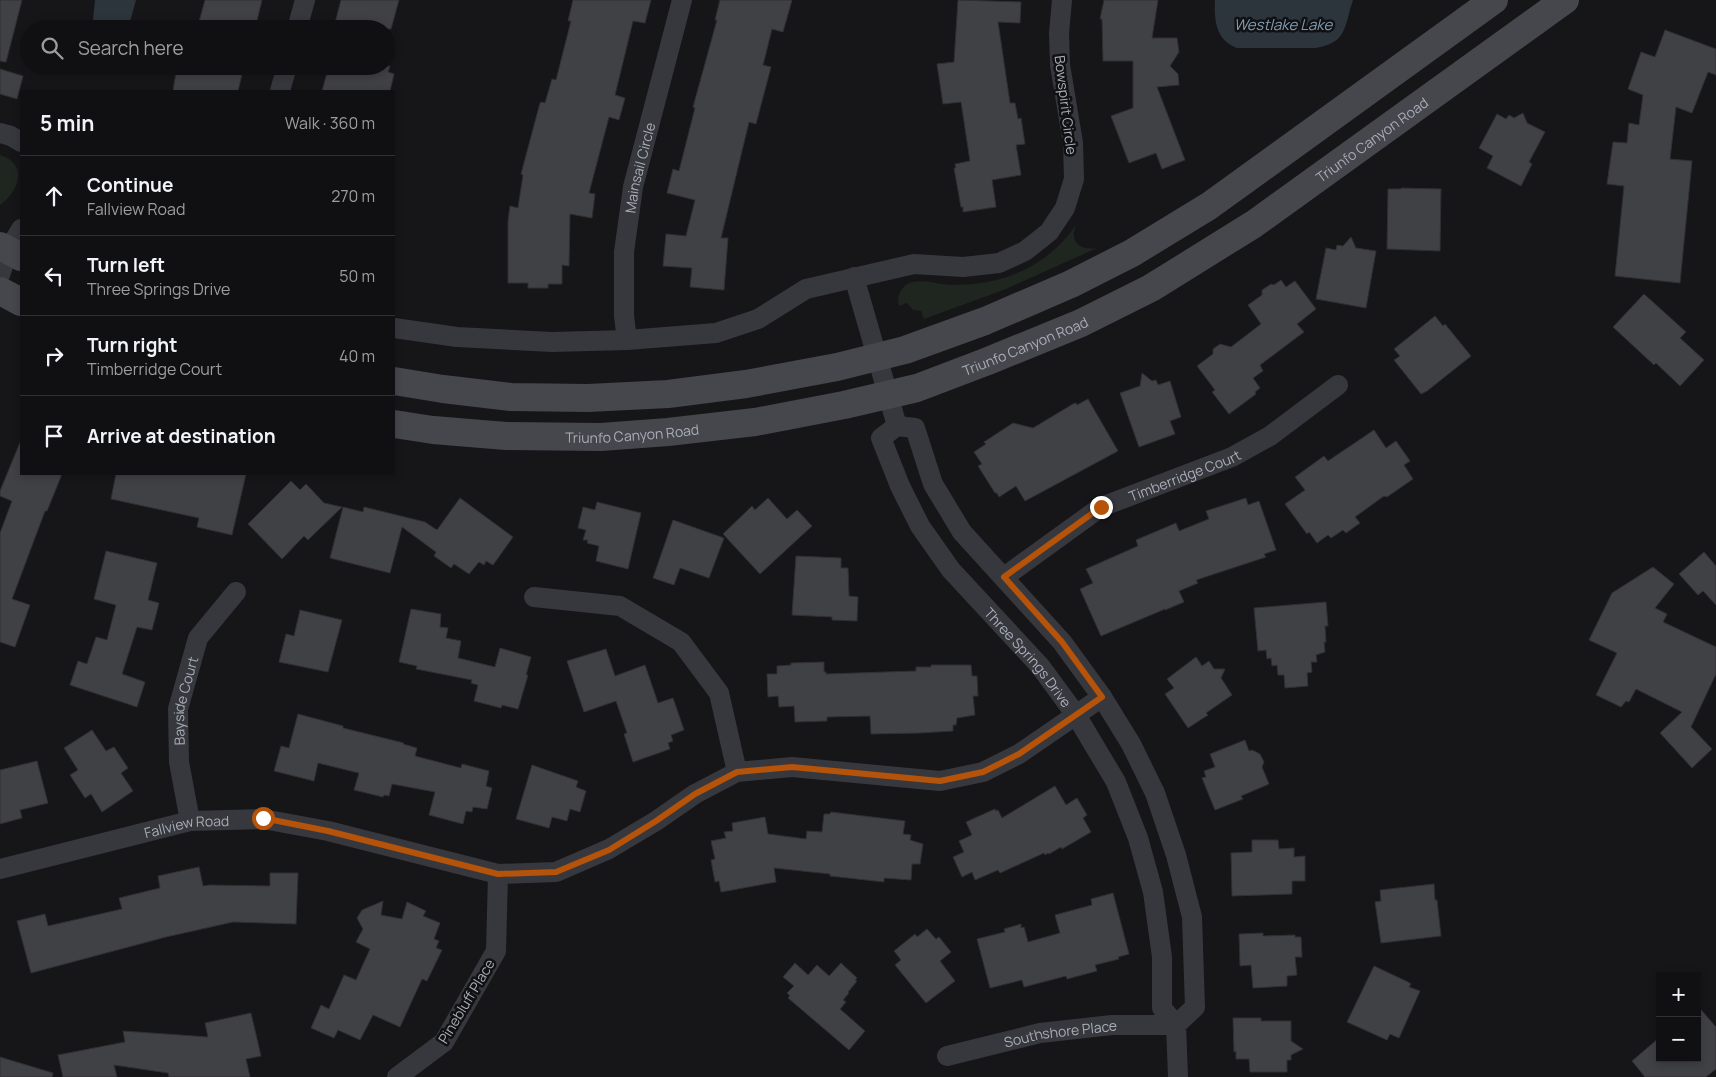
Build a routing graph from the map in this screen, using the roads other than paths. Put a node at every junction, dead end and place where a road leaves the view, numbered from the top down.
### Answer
1 (305, 0) edge
2 (682, 0) edge
3 (1062, 0) edge
4 (1494, 0) edge
5 (1565, 0) edge
6 (299, 20) edge
7 (284, 75) edge
8 (280, 90) edge
9 (0, 133) edge
10 (20, 141) edge
11 (854, 277) junction
12 (0, 291) edge
13 (20, 301) edge
14 (395, 328) edge
15 (626, 340) junction
16 (877, 358) junction
17 (395, 382) edge
18 (1338, 385) dead end
19 (888, 394) junction
20 (395, 424) edge
21 (897, 426) junction
22 (1004, 577) junction
23 (236, 592) dead end
24 (534, 597) dead end
25 (1102, 697) junction
26 (1076, 716) junction
27 (737, 772) junction
28 (190, 821) junction
29 (0, 869) edge
30 (498, 874) junction
31 (1176, 1025) junction
32 (947, 1056) dead end
33 (397, 1077) edge
34 (1178, 1077) edge

1 - 6 street
2 - 15 street, Mainsail Circle
3 - 11 street, Bowspirit Circle
4 - 16 street
5 - 19 street, Triunfo Canyon Road
7 - 8 street
9 - 10 street
11 - 15 street
11 - 16 street
12 - 13 street
14 - 15 street
16 - 17 street
16 - 19 street
18 - 22 street, Timberridge Court
19 - 20 street, Triunfo Canyon Road
19 - 21 street
21 - 22 street
21 - 26 street, Three Springs Drive
22 - 25 street
23 - 28 street, Bayside Court
24 - 27 street
25 - 26 street, Fallview Road
25 - 31 street
26 - 27 street, Fallview Road
26 - 31 street, Three Springs Drive
27 - 30 street, Fallview Road
28 - 29 street, Fallview Road
28 - 30 street, Fallview Road
30 - 33 street, Pinebluff Place
31 - 32 street, Southshore Place
31 - 34 street

